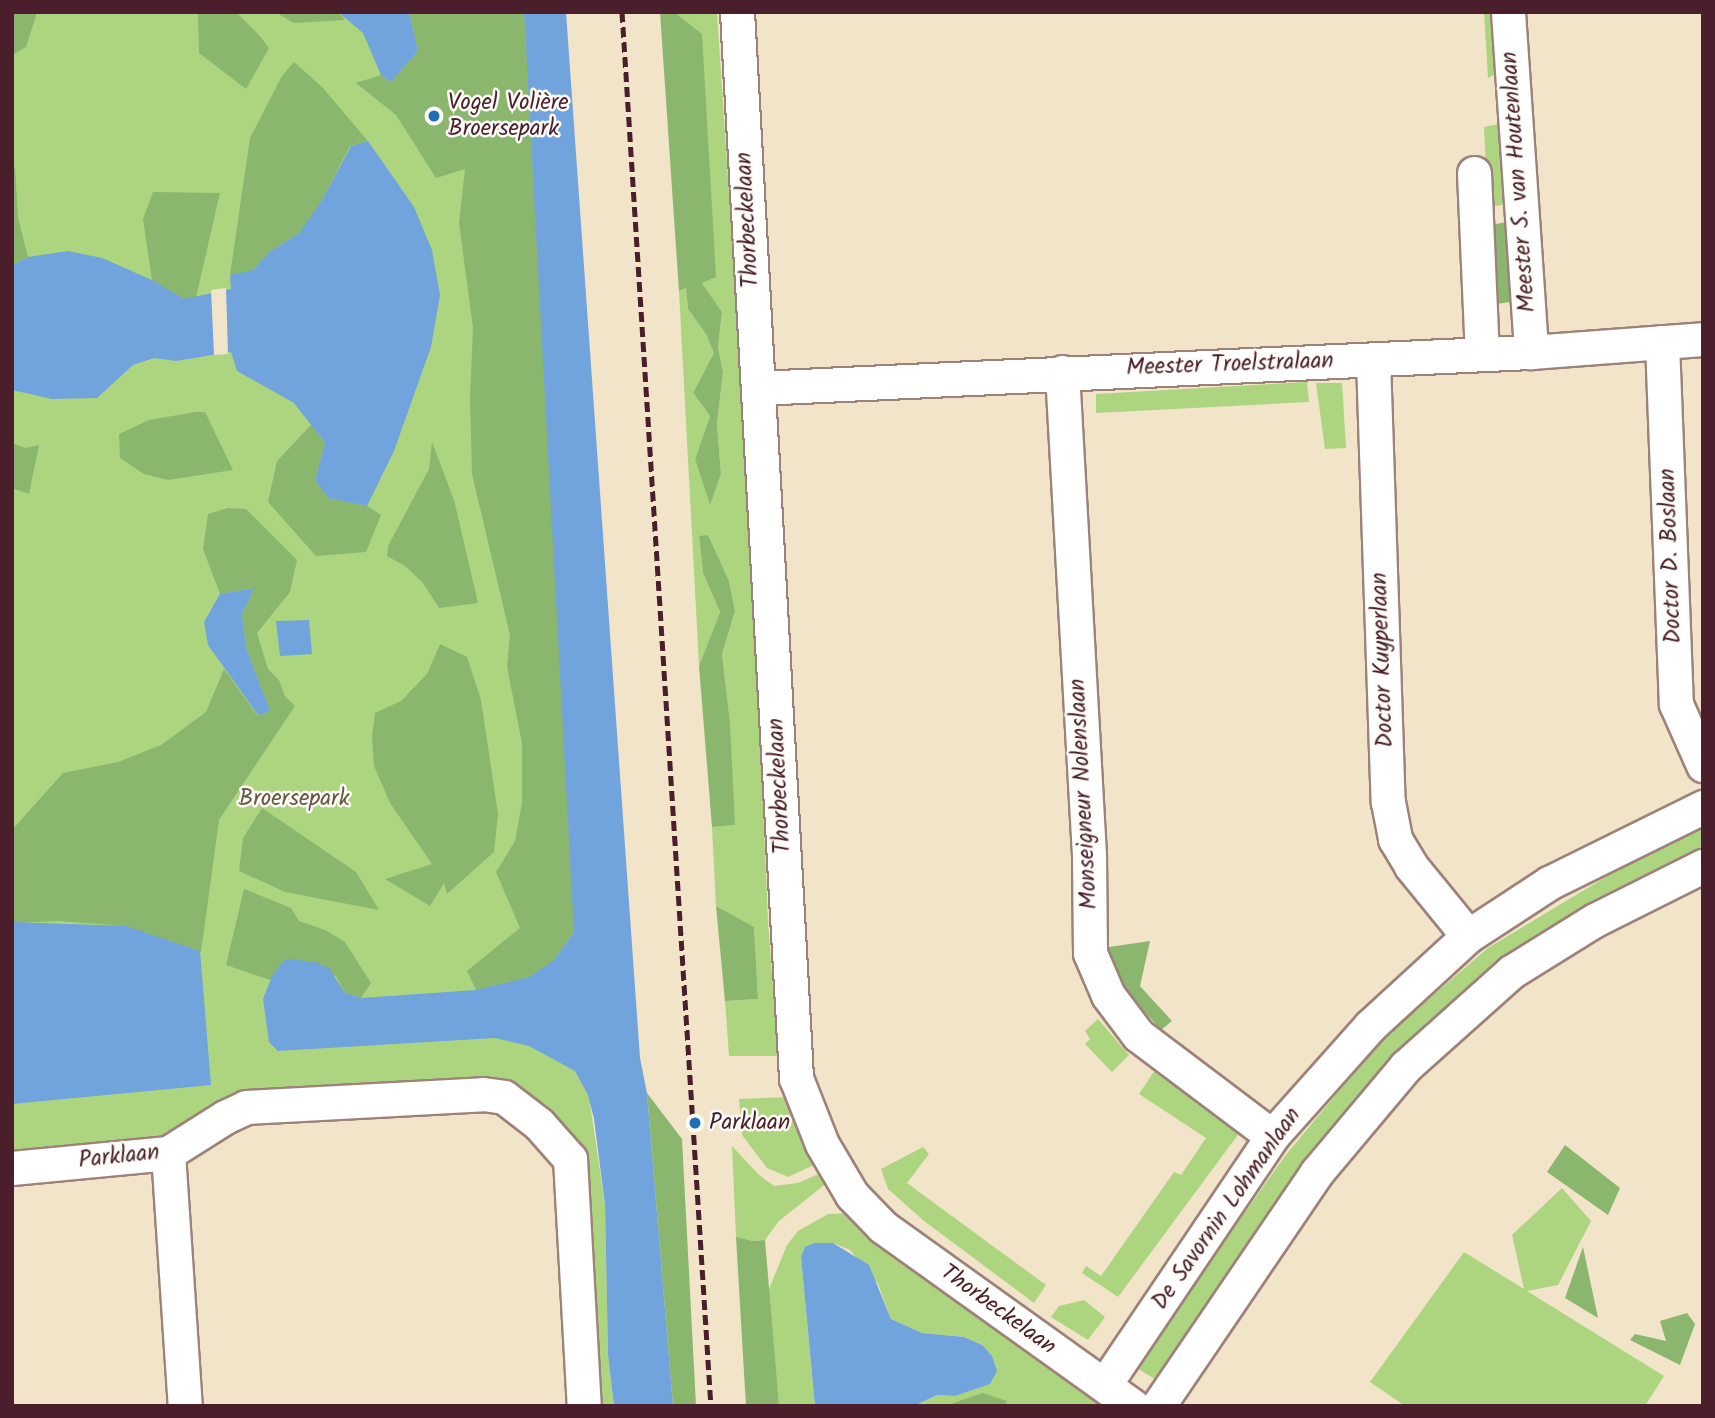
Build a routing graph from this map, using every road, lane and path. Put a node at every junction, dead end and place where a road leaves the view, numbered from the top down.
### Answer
1 (737, 12) edge
2 (1508, 12) edge
3 (1474, 173) dead end
4 (1703, 339) edge
5 (1662, 342) junction
6 (1531, 352) junction
7 (1482, 354) junction
8 (1373, 360) junction
9 (1062, 372) junction
10 (758, 388) junction
11 (1703, 765) edge
12 (1703, 807) edge
13 (1703, 866) edge
14 (1468, 936) junction
15 (1272, 1136) junction
16 (168, 1153) junction
17 (12, 1168) edge
18 (1105, 1384) junction
19 (185, 1406) edge
20 (584, 1406) edge
21 (1133, 1406) edge
22 (1158, 1406) edge

1 - 10 street, Thorbeckelaan
2 - 6 street, Meester S. van Houtenlaan
3 - 7 street, Meester S. van Houtenlaan
4 - 5 street, Meester Troelstralaan
5 - 6 street, Meester Troelstralaan
5 - 11 street, Doctor D. Boslaan
6 - 7 street, Meester Troelstralaan
7 - 8 street, Meester Troelstralaan
8 - 9 street, Meester Troelstralaan
8 - 14 street, Doctor Kuyperlaan
9 - 10 street, Meester Troelstralaan
9 - 15 street, Monseigneur Nolenslaan
10 - 18 street, Thorbeckelaan
12 - 14 street, De Savornin Lohmanlaan
13 - 22 street
14 - 15 street, De Savornin Lohmanlaan
15 - 18 street, De Savornin Lohmanlaan
16 - 17 street, Parklaan
16 - 19 street
16 - 20 street, Parklaan
18 - 21 street, Thorbeckelaan

